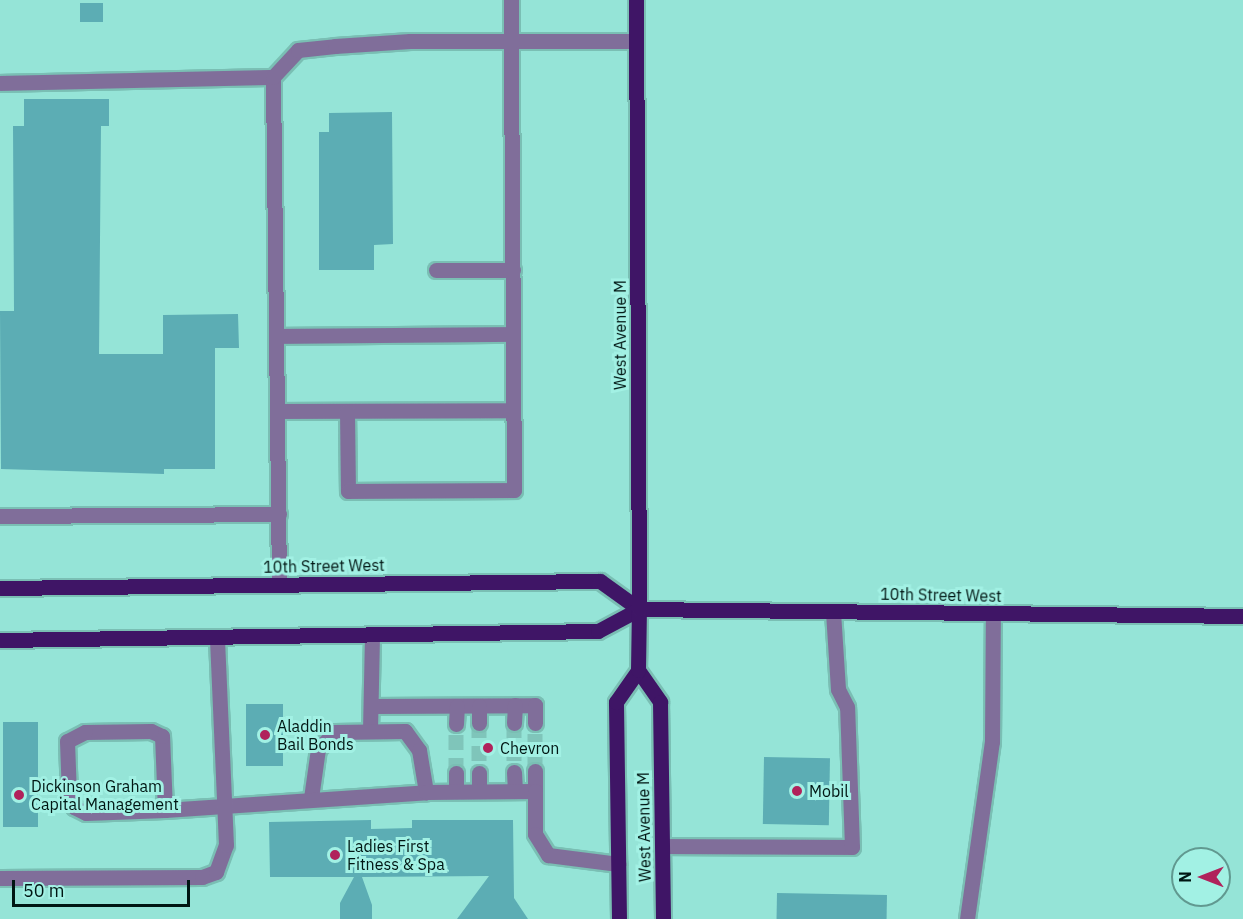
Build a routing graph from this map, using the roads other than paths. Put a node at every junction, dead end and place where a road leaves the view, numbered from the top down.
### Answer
1 (511, 0) edge
2 (636, 0) edge
3 (636, 41) junction
4 (512, 44) junction
5 (273, 77) junction
6 (0, 83) edge
7 (436, 270) dead end
8 (513, 270) junction
9 (513, 334) junction
10 (277, 336) junction
11 (513, 410) junction
12 (278, 411) junction
13 (347, 411) junction
14 (279, 514) junction
15 (0, 516) edge
16 (279, 585) junction
17 (0, 588) edge
18 (639, 609) junction
19 (833, 611) junction
20 (993, 613) junction
21 (1243, 616) edge
22 (372, 636) junction
23 (217, 638) junction
24 (0, 640) edge
25 (638, 670) junction
26 (515, 705) junction
27 (371, 706) junction
28 (457, 706) junction
29 (478, 706) junction
30 (478, 723) tunnel mouth
31 (514, 723) tunnel mouth
32 (535, 723) tunnel mouth
33 (456, 724) tunnel mouth
34 (370, 731) junction
35 (535, 771) tunnel mouth
36 (514, 772) tunnel mouth
37 (456, 773) tunnel mouth
38 (478, 773) tunnel mouth
39 (535, 790) junction
40 (456, 791) junction
41 (478, 791) junction
42 (515, 791) junction
43 (426, 792) junction
44 (311, 798) junction
45 (226, 803) junction
46 (165, 810) junction
47 (663, 846) junction
48 (618, 864) junction
49 (0, 878) edge
50 (619, 919) edge
51 (663, 919) edge
52 (967, 919) edge

1 - 4 lane
2 - 3 main road, West Avenue M
3 - 4 lane
3 - 18 main road, West Avenue M
4 - 5 lane
4 - 8 lane
5 - 6 lane
5 - 10 lane
7 - 8 lane
8 - 9 lane
9 - 10 lane
9 - 11 lane
10 - 12 lane
11 - 13 lane
11 - 13 lane
12 - 13 lane
12 - 14 lane
14 - 15 lane
14 - 16 lane
16 - 17 main road, 10th Street West
16 - 18 main road, 10th Street West
18 - 19 main road, 10th Street West
18 - 22 main road, 10th Street West
18 - 25 main road, West Avenue M
19 - 20 main road, 10th Street West
19 - 47 lane
20 - 21 main road, 10th Street West
20 - 52 lane
22 - 23 main road, 10th Street West
22 - 27 lane
23 - 24 main road, 10th Street West
23 - 45 lane
25 - 47 main road, West Avenue M
25 - 48 main road, West Avenue M
26 - 29 lane
26 - 31 lane
26 - 32 lane
27 - 28 lane
27 - 34 lane
28 - 29 lane
28 - 33 lane
29 - 30 lane
34 - 43 lane
34 - 44 lane
35 - 39 lane
36 - 42 lane
37 - 40 lane
38 - 41 lane
39 - 42 lane
39 - 48 lane
40 - 41 lane
40 - 43 lane
41 - 42 lane
43 - 44 lane
44 - 45 lane
45 - 46 lane
45 - 49 lane
46 - 46 lane
47 - 51 main road, West Avenue M
48 - 50 main road, West Avenue M

